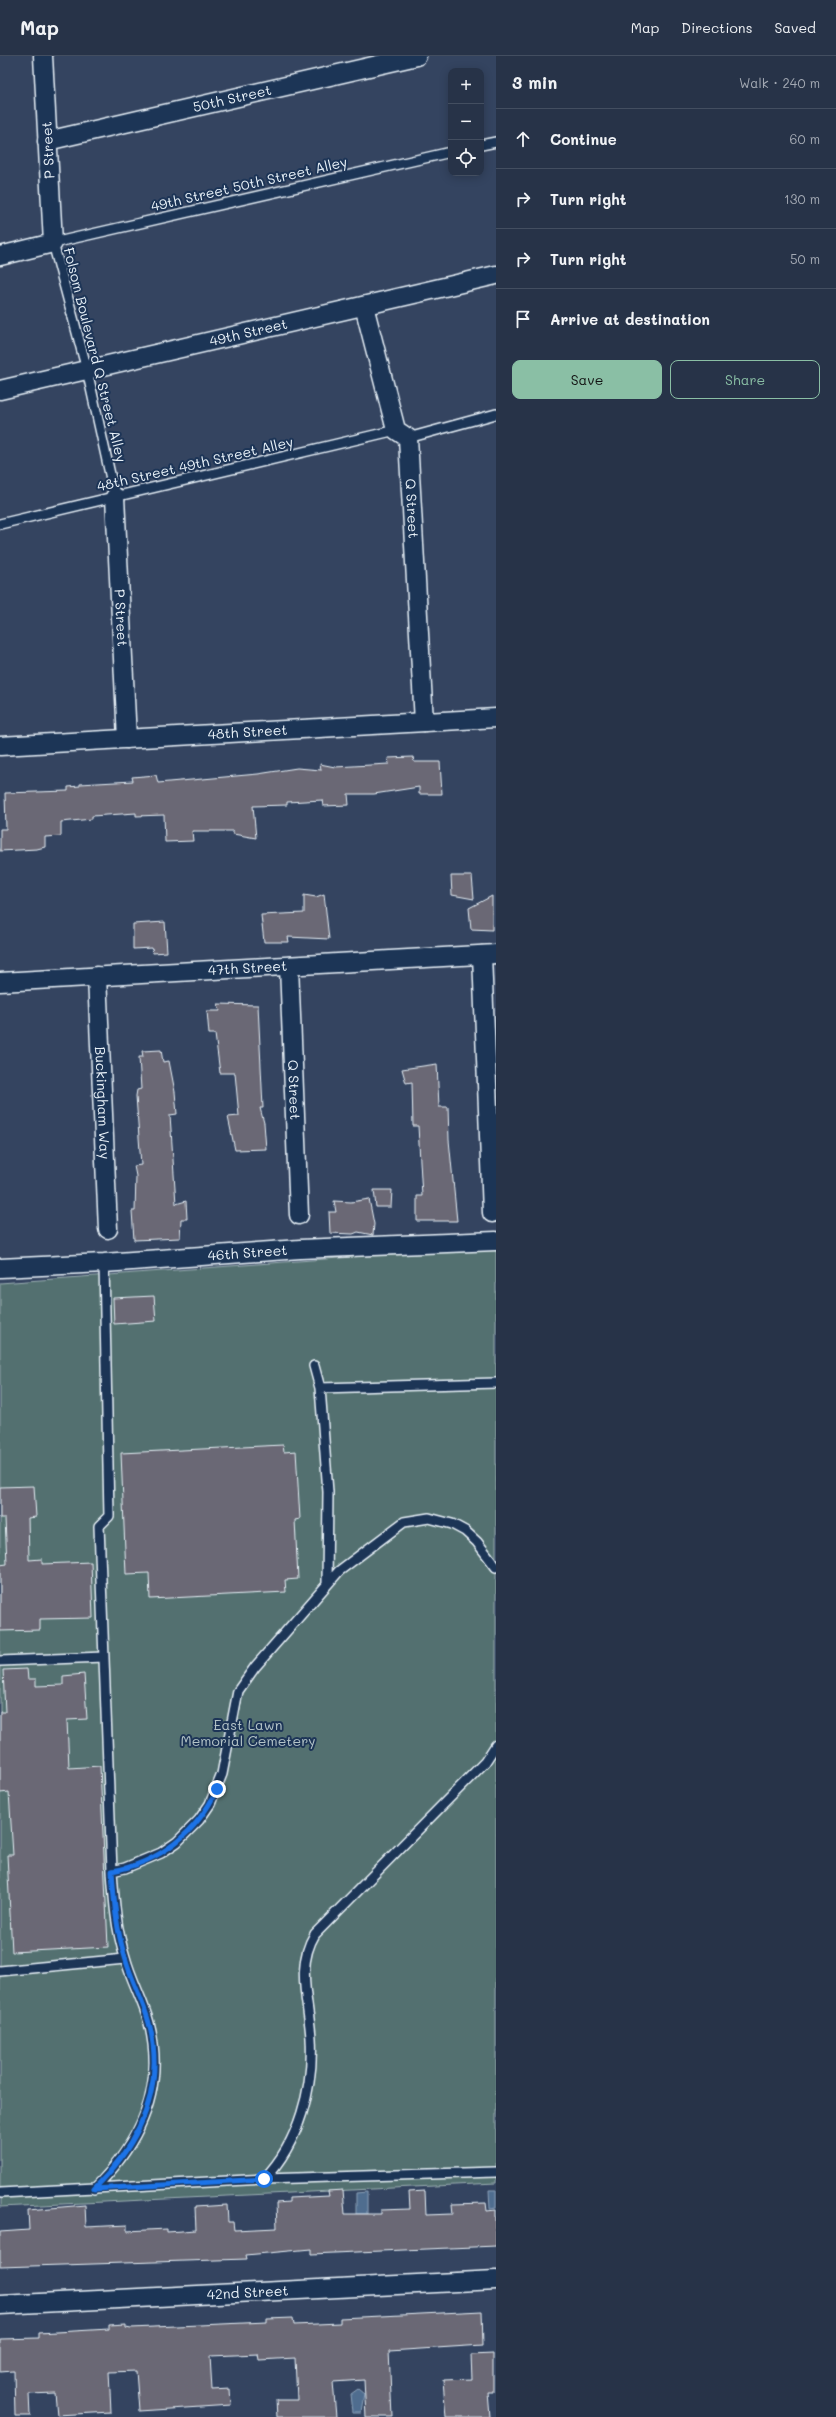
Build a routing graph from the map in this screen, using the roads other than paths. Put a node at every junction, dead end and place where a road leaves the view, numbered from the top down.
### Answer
1 (43, 56) edge
2 (417, 56) edge
3 (47, 141) junction
4 (496, 142) edge
5 (484, 144) edge
6 (448, 153) edge
7 (53, 243) junction
8 (0, 256) edge
9 (496, 275) edge
10 (364, 306) junction
11 (87, 370) junction
12 (0, 390) edge
13 (496, 414) edge
14 (402, 434) junction
15 (115, 497) junction
16 (0, 524) edge
17 (496, 718) edge
18 (424, 722) junction
19 (127, 739) junction
20 (0, 746) edge
21 (489, 954) edge
22 (289, 966) junction
23 (96, 976) junction
24 (0, 982) edge
25 (492, 1213) dead end
26 (299, 1215) dead end
27 (108, 1228) dead end
28 (496, 1241) edge
29 (104, 1263) junction
30 (0, 1268) edge
31 (314, 1366) dead end
32 (496, 1383) edge
33 (320, 1388) junction
34 (496, 1567) edge
35 (327, 1584) junction
36 (104, 1657) junction
37 (0, 1661) edge
38 (496, 1745) edge
39 (112, 1871) junction
40 (125, 1959) junction
41 (0, 1971) edge
42 (496, 2172) edge
43 (264, 2179) junction
44 (94, 2189) junction
45 (0, 2193) edge
46 (496, 2280) edge
47 (0, 2305) edge

1 - 3 street, P Street
2 - 3 street, 50th Street
3 - 7 street, P Street
4 - 5 lane
6 - 7 lane, 49th Street 50th Street Alley
7 - 8 street
7 - 11 lane, Folsom Boulevard Q Street Alley
9 - 10 street, 49th Street
10 - 11 street, 49th Street
10 - 14 street, Q Street
11 - 12 street, 49th Street
11 - 15 lane, Folsom Boulevard Q Street Alley
13 - 14 lane, 48th Street 49th Street Alley
14 - 15 lane, 48th Street 49th Street Alley
14 - 18 street, Q Street
15 - 16 lane, 48th Street 49th Street Alley
15 - 19 street, P Street
17 - 18 street, 48th Street
18 - 19 street, 48th Street
19 - 20 street, 48th Street
21 - 22 street, 47th Street
21 - 25 street
22 - 23 street, 47th Street
22 - 26 street, Q Street
23 - 24 street, 47th Street
23 - 27 street, Buckingham Way
28 - 29 street, 46th Street
29 - 30 street, 46th Street
29 - 36 lane
31 - 33 lane
32 - 33 lane
33 - 35 lane
34 - 35 lane
35 - 39 lane
36 - 37 lane
36 - 39 lane
38 - 43 lane
39 - 40 lane
40 - 41 lane
40 - 44 lane
42 - 43 lane
43 - 44 lane
44 - 45 lane
46 - 47 street, 42nd Street

